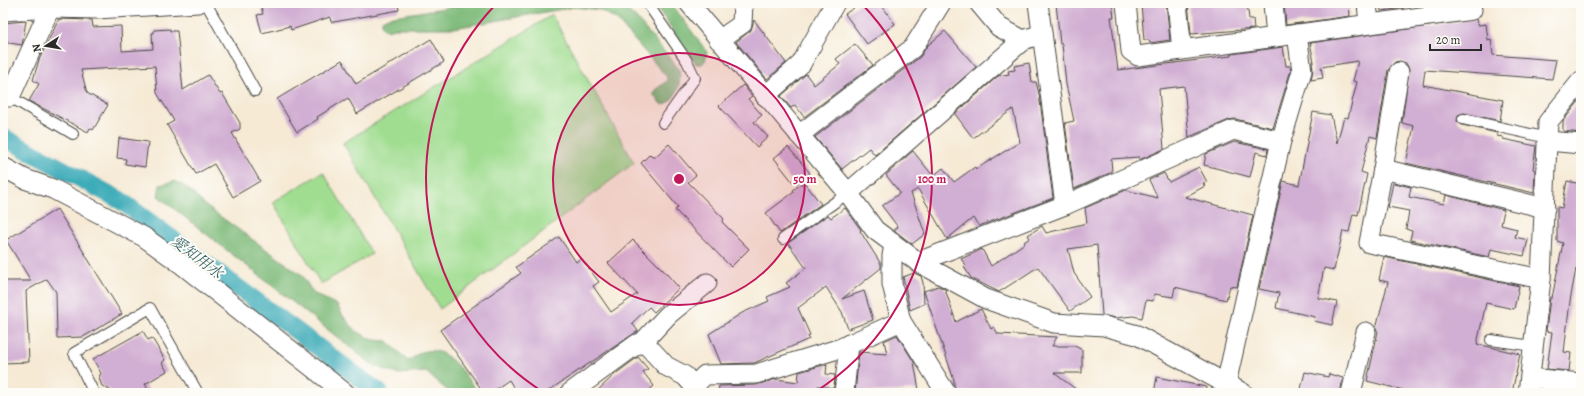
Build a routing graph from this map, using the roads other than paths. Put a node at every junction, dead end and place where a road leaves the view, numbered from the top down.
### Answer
1 (198, 3) edge
2 (206, 3) edge
3 (647, 3) edge
4 (689, 3) edge
5 (743, 3) edge
6 (835, 3) edge
7 (941, 3) edge
8 (979, 3) edge
9 (1038, 3) edge
10 (1126, 3) edge
11 (1177, 3) edge
12 (1273, 3) edge
13 (1367, 3) edge
14 (1470, 3) edge
15 (50, 8) junction
16 (3, 11) edge
17 (1368, 24) junction
18 (1042, 34) junction
19 (1297, 34) junction
20 (1276, 37) junction
21 (719, 40) junction
22 (1023, 40) junction
23 (1182, 50) junction
24 (1398, 72) dead end
25 (1581, 81) edge
26 (255, 91) dead end
27 (765, 96) junction
28 (10, 97) joint
29 (1462, 118) dead end
30 (663, 123) dead end
31 (73, 134) dead end
32 (799, 135) junction
33 (1548, 140) junction
34 (1281, 141) junction
35 (1581, 144) edge
36 (3, 167) edge
37 (1383, 169) junction
38 (848, 193) junction
39 (1065, 205) junction
40 (1545, 208) junction
41 (784, 239) dead end
42 (894, 245) junction
43 (918, 262) junction
44 (1541, 279) junction
45 (706, 283) dead end
46 (901, 321) junction
47 (1366, 332) dead end
48 (1491, 340) dead end
49 (641, 344) junction
50 (848, 344) junction
51 (1533, 346) junction
52 (1581, 383) edge
53 (1226, 384) junction
54 (1529, 386) edge
55 (692, 390) edge
56 (94, 393) edge
57 (198, 393) edge
58 (345, 393) edge
59 (570, 393) edge
60 (844, 393) edge
61 (946, 393) edge
62 (1243, 393) edge
63 (1351, 393) edge

1 - 15 street
2 - 26 lane
3 - 30 lane
4 - 21 street
5 - 21 street
6 - 27 street
7 - 32 street
8 - 22 street
9 - 18 street
10 - 23 street
11 - 23 street
12 - 20 street
13 - 17 street
14 - 17 street
15 - 16 street
15 - 28 street
17 - 19 street
18 - 22 street
18 - 39 street
19 - 20 street
19 - 34 street
20 - 23 street
21 - 27 street
22 - 38 street
24 - 37 street
25 - 33 street
27 - 32 street
28 - 31 lane
29 - 33 lane
32 - 38 street
33 - 35 street
33 - 40 street
34 - 39 street
34 - 53 street
36 - 58 street
37 - 40 street
37 - 44 street
38 - 41 lane
38 - 42 street
39 - 43 street
40 - 44 street
42 - 43 street
42 - 46 street
43 - 53 street
44 - 51 street
45 - 49 street
46 - 50 street
46 - 61 street
47 - 63 street
48 - 51 lane
49 - 55 street
49 - 59 street
50 - 55 street
50 - 60 street
51 - 54 street
52 - 54 street
53 - 62 street
56 - 57 lane

